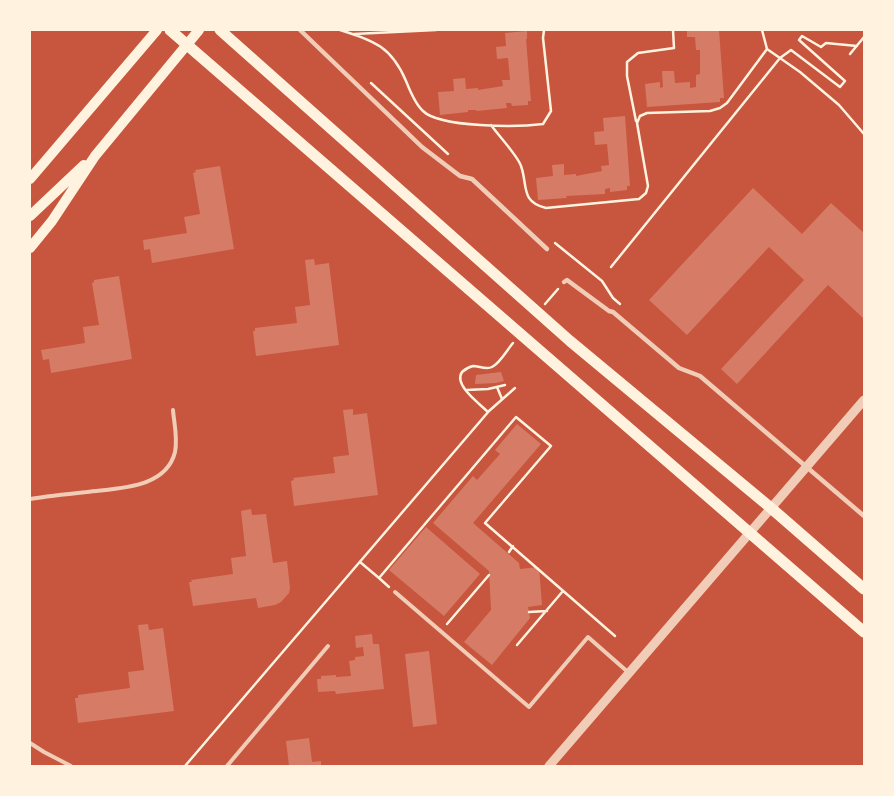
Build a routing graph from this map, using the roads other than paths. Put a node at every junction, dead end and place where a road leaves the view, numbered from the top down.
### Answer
1 (157, 30) edge
2 (170, 30) edge
3 (199, 30) edge
4 (220, 30) edge
5 (300, 30) edge
6 (187, 44) junction
7 (94, 156) junction
8 (30, 179) edge
9 (30, 216) edge
10 (30, 248) edge
11 (547, 249) dead end
12 (564, 282) dead end
13 (864, 400) edge
14 (173, 410) dead end
15 (30, 499) edge
16 (771, 508) junction
17 (864, 516) edge
18 (749, 532) junction
19 (864, 589) edge
20 (395, 592) road end
21 (864, 632) edge
22 (328, 646) dead end
23 (629, 673) junction
24 (30, 743) edge
25 (70, 766) edge
26 (228, 766) edge
27 (549, 766) edge

1 - 8 main road
2 - 6 main road
3 - 6 main road
4 - 16 main road
5 - 11 street
6 - 7 main road
6 - 18 main road
7 - 9 main road
7 - 10 main road
12 - 17 street
13 - 16 street
14 - 15 lane
16 - 18 street
16 - 19 main road
18 - 21 main road
18 - 23 street
20 - 23 lane
22 - 26 lane
23 - 27 street
24 - 25 lane

